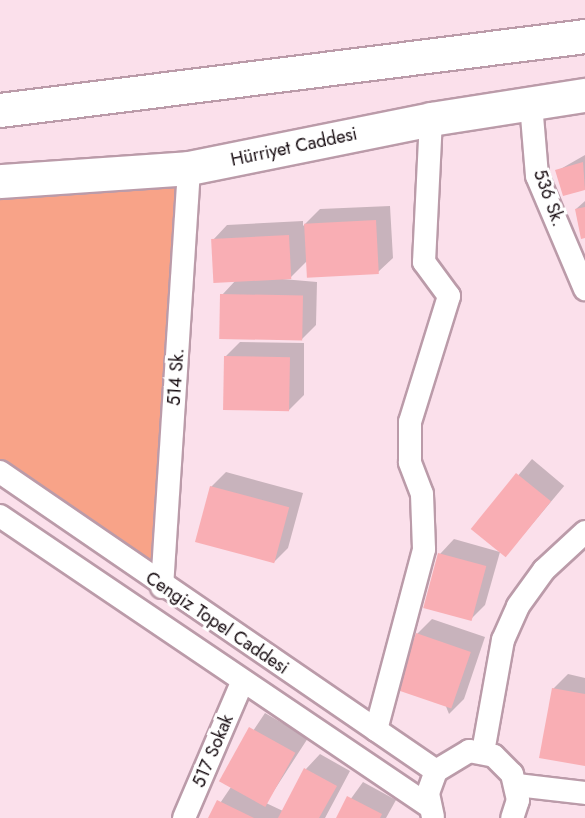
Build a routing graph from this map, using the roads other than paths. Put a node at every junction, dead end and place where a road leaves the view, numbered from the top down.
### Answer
1 (585, 36) edge
2 (585, 95) edge
3 (531, 104) junction
4 (0, 110) edge
5 (431, 119) junction
6 (189, 168) junction
7 (0, 181) edge
8 (585, 289) edge
9 (0, 472) edge
10 (0, 516) edge
11 (585, 532) edge
12 (162, 587) junction
13 (243, 683) junction
14 (376, 730) junction
15 (483, 752) junction
16 (436, 771) junction
17 (517, 785) junction
18 (585, 793) edge
19 (432, 812) edge
20 (184, 818) edge
21 (512, 818) edge

1 - 4 highway
2 - 3 highway, Hürriyet Caddesi
3 - 5 highway, Hürriyet Caddesi
3 - 8 street, 536 Sk.
5 - 6 highway, Hürriyet Caddesi
5 - 14 street
6 - 7 highway, Hürriyet Caddesi
6 - 12 street, 514 Sk.
9 - 12 street, Cengiz Topel Caddesi
10 - 13 street, Cengiz Topel Caddesi
11 - 15 street
12 - 14 street, Cengiz Topel Caddesi
13 - 19 street, Cengiz Topel Caddesi
13 - 20 street, 517 Sokak
14 - 16 street, Cengiz Topel Caddesi
15 - 16 street
15 - 17 street
16 - 19 street, Cengiz Topel Caddesi
17 - 18 street
17 - 21 street

